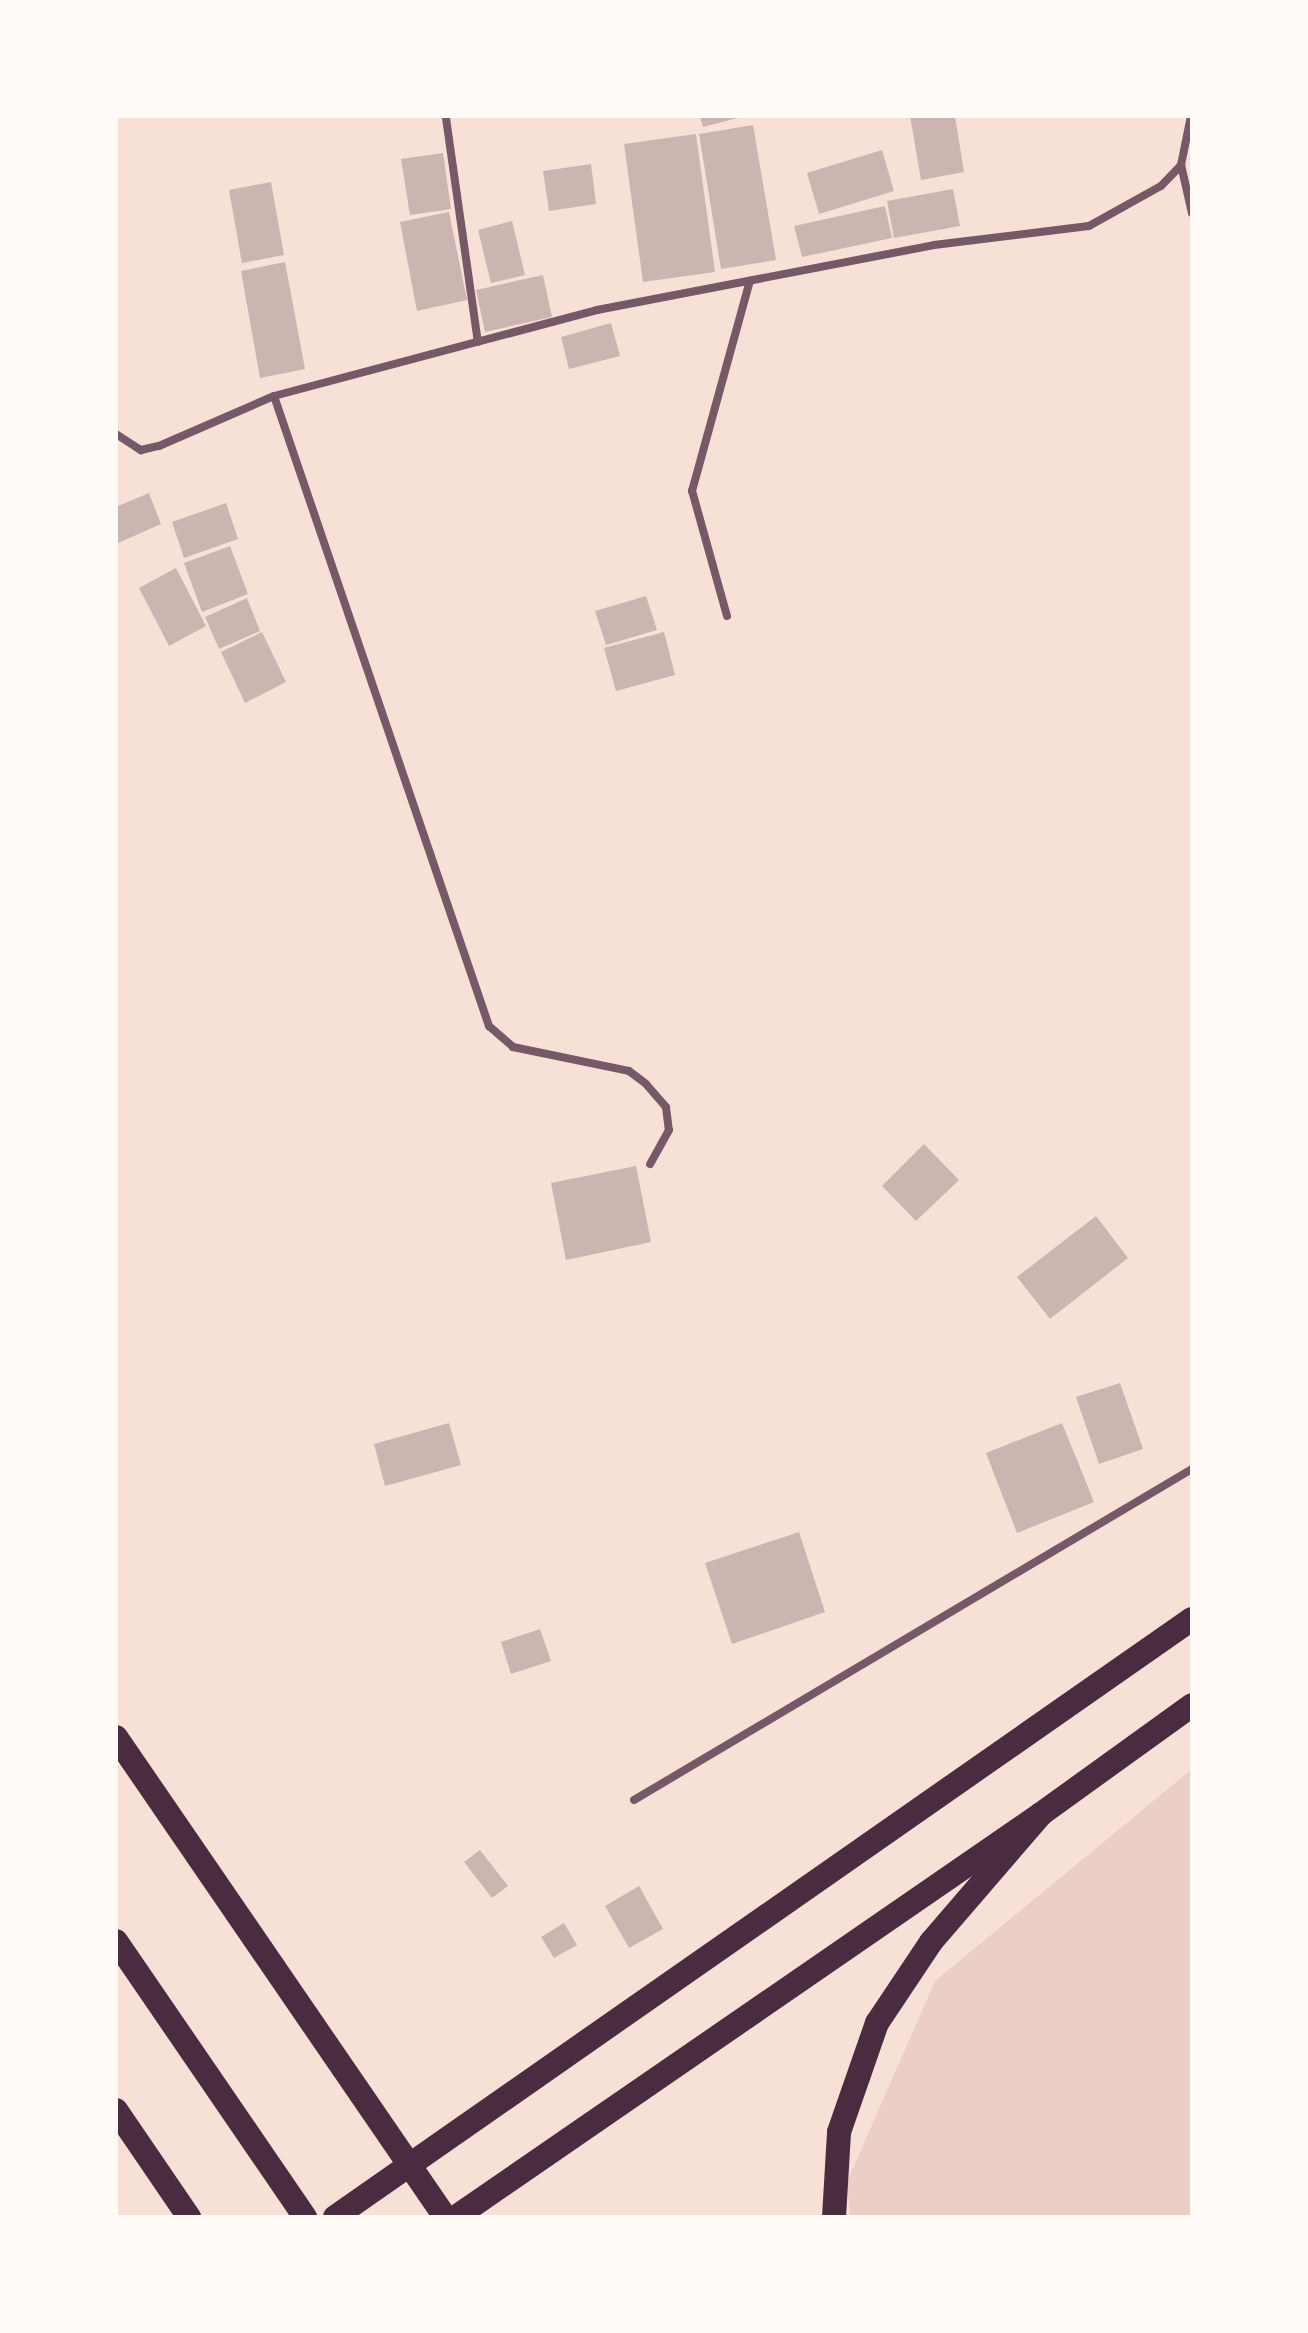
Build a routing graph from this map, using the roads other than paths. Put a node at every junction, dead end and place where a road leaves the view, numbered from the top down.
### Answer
1 (1191, 116) edge
2 (446, 118) dead end
3 (1181, 165) junction
4 (1192, 213) edge
5 (750, 281) junction
6 (478, 342) junction
7 (274, 396) junction
8 (116, 434) edge
9 (727, 616) dead end
10 (650, 1164) dead end
11 (1192, 1469) edge
12 (1192, 1619) edge
13 (1192, 1705) edge
14 (116, 1737) edge
15 (634, 1800) dead end
16 (1041, 1814) junction
17 (116, 1941) edge
18 (116, 2110) edge
19 (189, 2217) edge
20 (305, 2217) edge
21 (335, 2217) edge
22 (445, 2217) edge
23 (456, 2217) edge
24 (834, 2217) edge

1 - 3 street
2 - 6 street
3 - 4 street
3 - 5 street
5 - 6 street
5 - 9 street
6 - 7 street
7 - 8 street
7 - 10 street
11 - 15 street
12 - 21 highway
13 - 16 highway
14 - 22 highway
16 - 23 highway
16 - 24 highway
17 - 20 highway
18 - 19 highway

